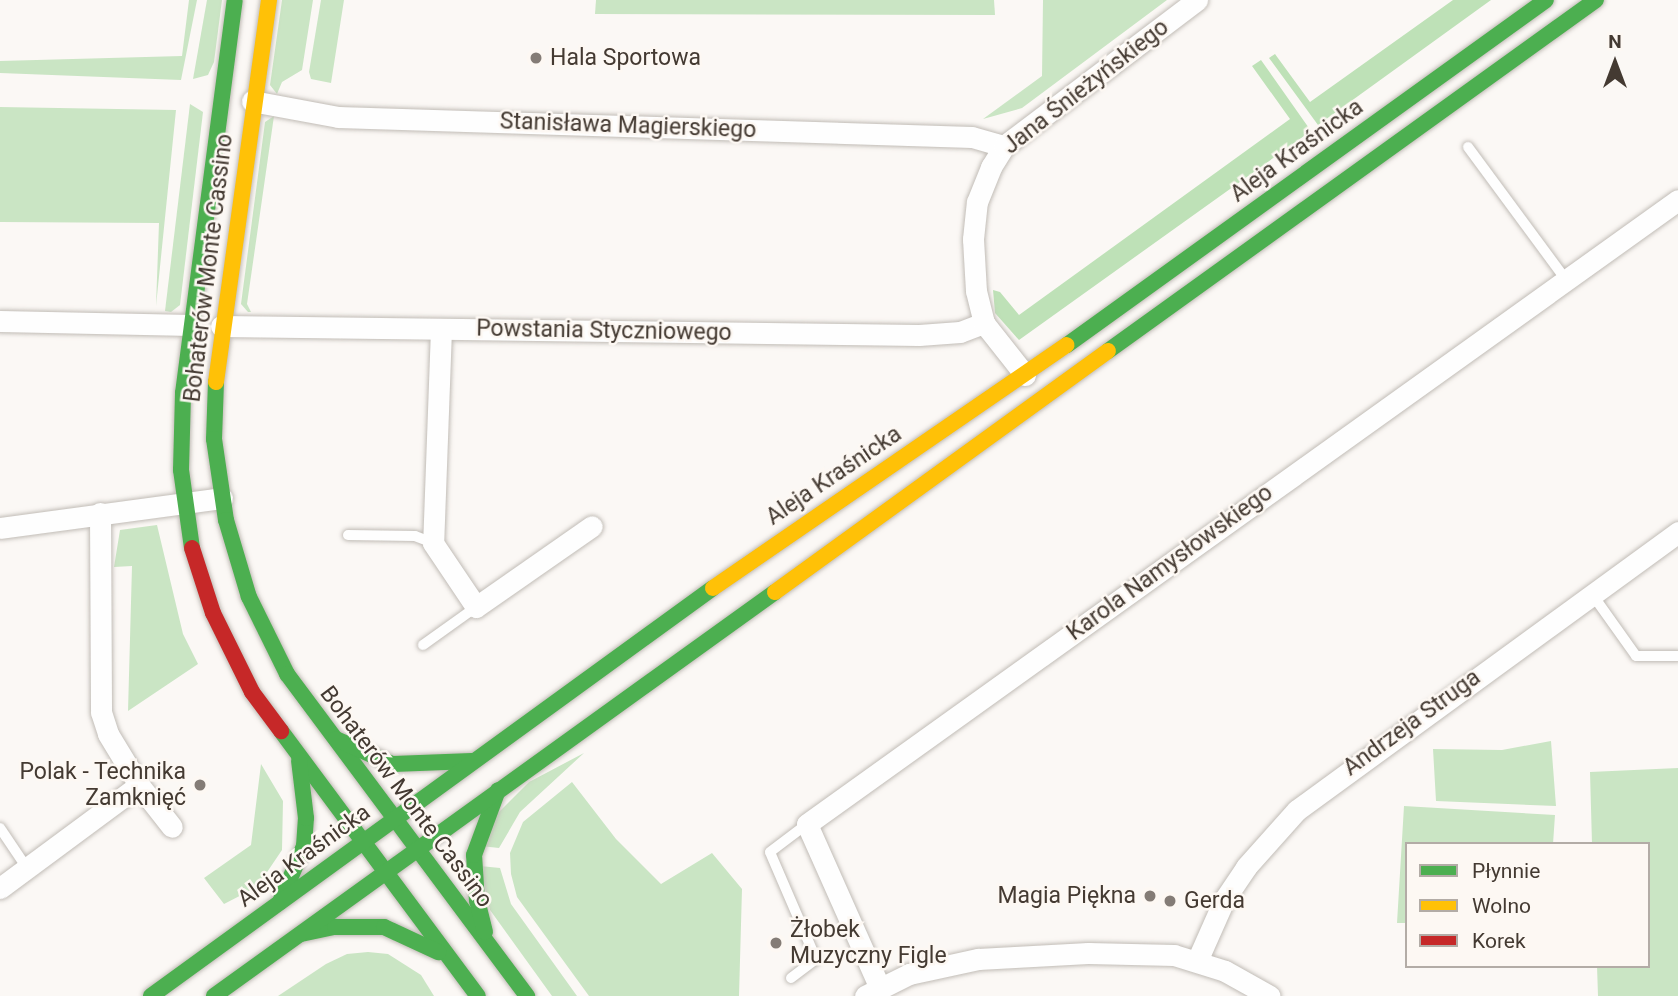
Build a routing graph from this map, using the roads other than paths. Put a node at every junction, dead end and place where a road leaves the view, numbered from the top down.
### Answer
1 (235, 0) edge
2 (269, 0) edge
3 (1197, 0) edge
4 (1546, 0) edge
5 (1595, 0) edge
6 (252, 101) junction
7 (1004, 146) junction
8 (1468, 147) dead end
9 (1678, 200) edge
10 (1566, 280) junction
11 (0, 321) edge
12 (984, 323) junction
13 (191, 325) junction
14 (221, 326) junction
15 (441, 329) junction
16 (1025, 375) junction
17 (222, 498) junction
18 (184, 502) junction
19 (100, 513) junction
20 (592, 526) dead end
21 (0, 528) edge
22 (1678, 532) edge
23 (348, 535) dead end
24 (433, 543) junction
25 (1592, 594) junction
26 (476, 607) junction
27 (422, 645) dead end
28 (1678, 656) edge
29 (333, 738) junction
30 (299, 758) junction
31 (472, 761) junction
32 (139, 785) junction
33 (498, 790) junction
34 (393, 820) junction
35 (807, 824) junction
36 (172, 827) dead end
37 (0, 828) edge
38 (361, 842) junction
39 (417, 850) junction
40 (27, 868) junction
41 (384, 872) junction
42 (0, 888) edge
43 (280, 902) junction
44 (300, 934) junction
45 (487, 941) junction
46 (453, 961) junction
47 (1197, 961) junction
48 (792, 978) dead end
49 (872, 991) edge
50 (151, 996) edge
51 (214, 996) edge
52 (478, 996) edge
53 (527, 996) edge
54 (1270, 996) edge

1 - 13 main road, Bohaterów Monte Cassino
2 - 6 main road, Bohaterów Monte Cassino
3 - 7 street, Jana Śnieżyńskiego
4 - 16 main road, Aleja Kraśnicka
5 - 33 main road
6 - 7 street, Stanisława Magierskiego
6 - 14 main road, Bohaterów Monte Cassino
7 - 12 street, Jana Śnieżyńskiego
8 - 10 lane
9 - 10 street, Karola Namysłowskiego
10 - 35 street, Karola Namysłowskiego
11 - 13 street
12 - 15 street, Powstania Styczniowego
12 - 16 street, Jana Śnieżyńskiego
13 - 18 main road, Bohaterów Monte Cassino
14 - 15 street, Powstania Styczniowego
14 - 17 main road, Bohaterów Monte Cassino
15 - 24 street
16 - 31 main road, Aleja Kraśnicka
17 - 18 street
17 - 29 main road, Bohaterów Monte Cassino
18 - 19 street
18 - 30 main road, Bohaterów Monte Cassino
19 - 21 street
19 - 32 street
20 - 26 street
22 - 25 street, Andrzeja Struga
23 - 24 lane
24 - 26 street
25 - 28 lane
25 - 47 street, Andrzeja Struga
26 - 27 lane
29 - 31 main road
29 - 34 main road, Bohaterów Monte Cassino
30 - 38 main road, Bohaterów Monte Cassino
30 - 43 main road
31 - 34 main road, Aleja Kraśnicka
32 - 36 street
32 - 40 street
33 - 39 main road
33 - 45 main road
34 - 38 main road, Aleja Kraśnicka
34 - 39 main road, Bohaterów Monte Cassino
35 - 48 lane
35 - 49 street
37 - 40 lane
38 - 41 main road, Bohaterów Monte Cassino
38 - 43 main road, Aleja Kraśnicka
39 - 41 main road
39 - 45 main road, Bohaterów Monte Cassino
40 - 42 street
41 - 44 main road
41 - 46 main road, Bohaterów Monte Cassino
43 - 50 main road, Aleja Kraśnicka
44 - 46 main road
44 - 51 main road
45 - 53 main road, Bohaterów Monte Cassino
46 - 52 main road, Bohaterów Monte Cassino
47 - 49 street
47 - 54 street

